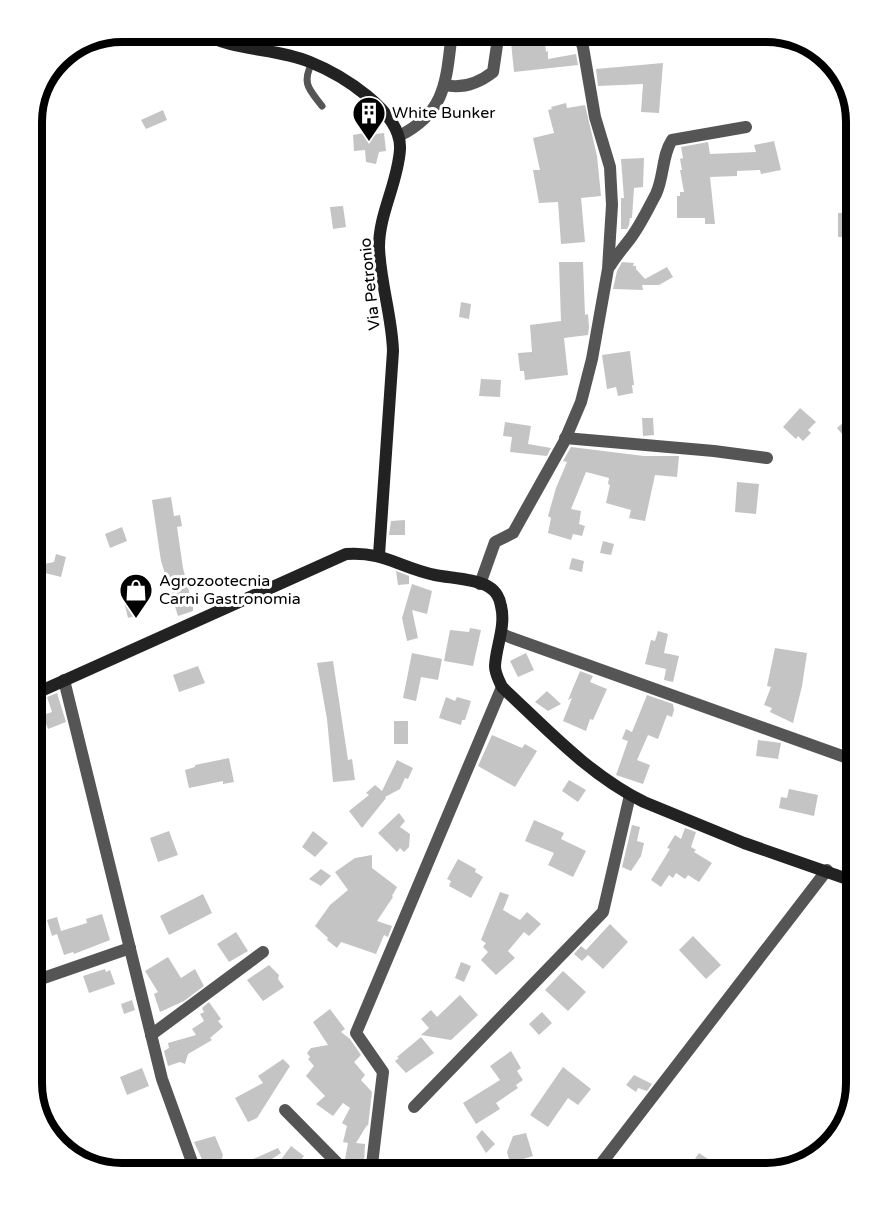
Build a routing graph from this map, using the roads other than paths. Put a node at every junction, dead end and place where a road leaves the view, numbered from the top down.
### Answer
1 (220, 42) edge
2 (450, 42) edge
3 (497, 42) edge
4 (581, 42) edge
5 (312, 63) junction
6 (444, 85) junction
7 (322, 106) dead end
8 (746, 127) dead end
9 (399, 136) junction
10 (608, 269) junction
11 (565, 438) junction
12 (767, 458) dead end
13 (379, 555) junction
14 (480, 584) junction
15 (501, 634) junction
16 (64, 680) junction
17 (502, 687) junction
18 (42, 690) edge
19 (846, 757) edge
20 (630, 795) junction
21 (827, 870) junction
22 (846, 878) edge
23 (130, 948) junction
24 (262, 952) dead end
25 (42, 979) edge
26 (152, 1035) junction
27 (414, 1107) dead end
28 (285, 1110) dead end
29 (192, 1163) edge
30 (337, 1163) edge
31 (372, 1163) edge
32 (602, 1163) edge

1 - 5 street
2 - 6 street
3 - 6 street
4 - 10 street
5 - 7 lane
5 - 9 street
6 - 9 street
8 - 10 street
9 - 13 street, Via Petronio
10 - 11 street
11 - 12 street
11 - 14 street
13 - 14 street
13 - 16 street
14 - 15 street
15 - 17 street
15 - 19 street
16 - 18 street
16 - 23 street
17 - 20 street
17 - 31 street
20 - 21 street
20 - 27 street
21 - 22 street
21 - 32 street
23 - 25 street
23 - 26 street
24 - 26 street
26 - 29 street
28 - 30 street

